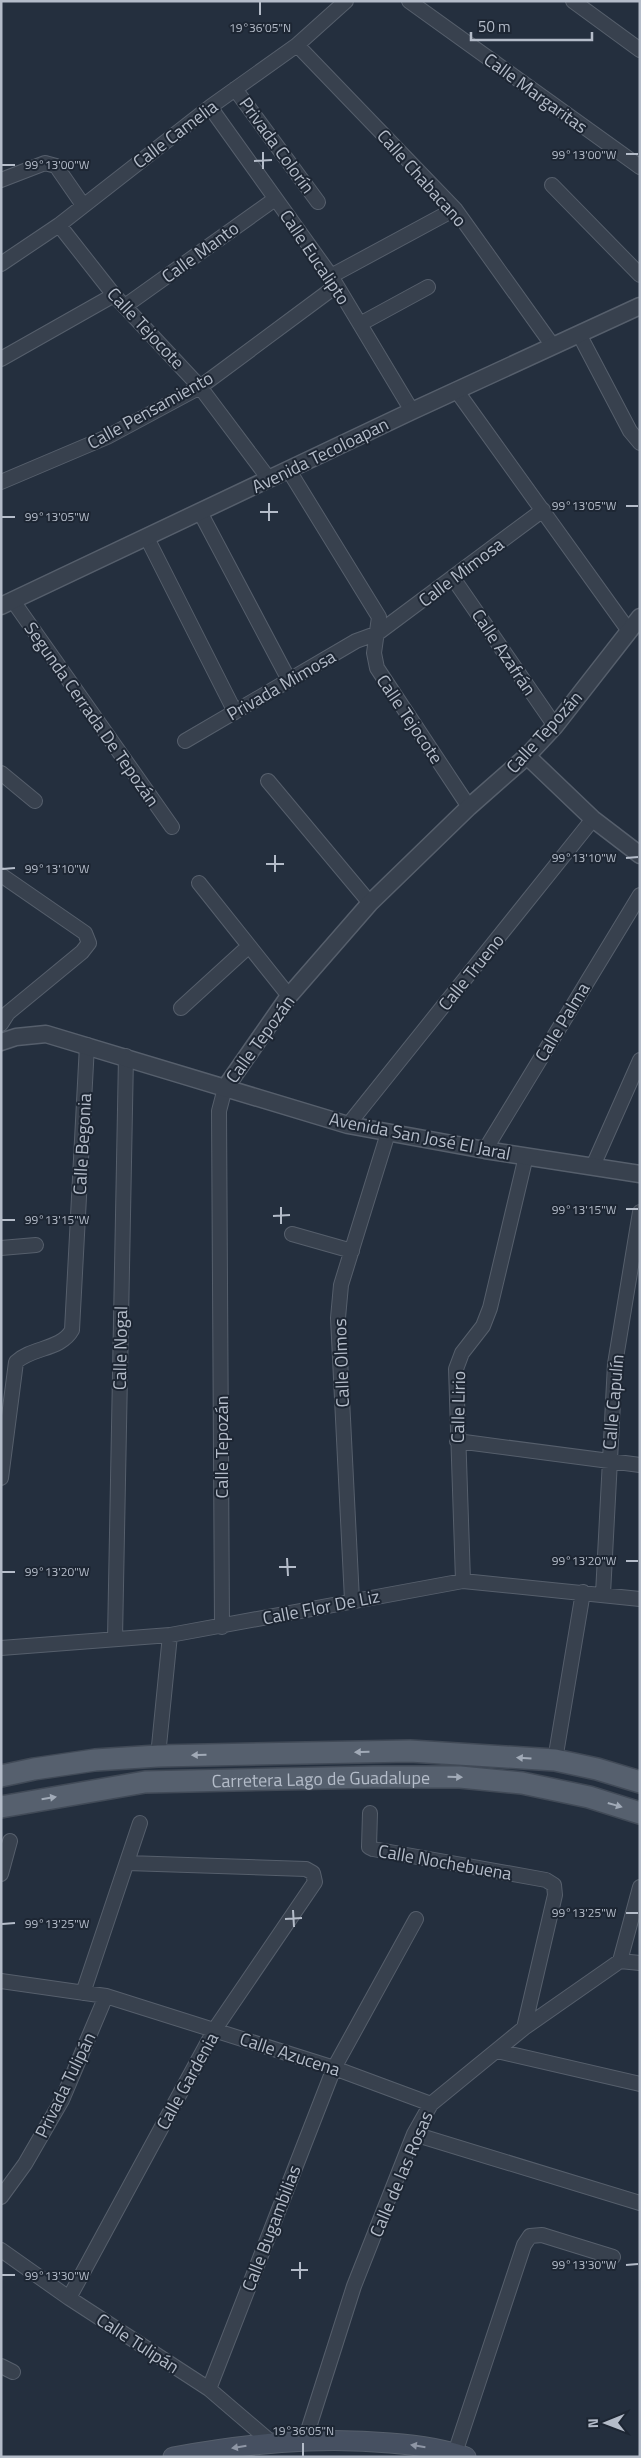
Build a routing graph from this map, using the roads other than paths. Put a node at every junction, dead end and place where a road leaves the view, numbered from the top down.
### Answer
1 (346, 1) edge
2 (409, 1) edge
3 (573, 1) edge
4 (297, 44) junction
5 (640, 50) edge
6 (235, 89) junction
7 (210, 107) junction
8 (640, 167) edge
9 (1, 180) edge
10 (552, 185) dead end
11 (275, 199) junction
12 (318, 202) dead end
13 (83, 205) junction
14 (455, 209) junction
15 (59, 225) junction
16 (1, 264) edge
17 (640, 275) edge
18 (334, 281) junction
19 (428, 287) dead end
20 (114, 295) junction
21 (125, 306) junction
22 (637, 312) edge
23 (360, 324) junction
24 (579, 334) junction
25 (553, 346) junction
26 (1, 359) edge
27 (200, 387) junction
28 (456, 390) junction
29 (412, 411) junction
30 (640, 443) edge
31 (288, 469) junction
32 (269, 479) junction
33 (1, 482) edge
34 (543, 510) junction
35 (200, 512) junction
36 (147, 538) junction
37 (454, 578) junction
38 (7, 604) edge
39 (640, 617) edge
40 (629, 631) junction
41 (378, 633) junction
42 (289, 680) junction
43 (234, 712) junction
44 (555, 726) junction
45 (185, 741) dead end
46 (527, 756) junction
47 (1, 774) edge
48 (268, 781) dead end
49 (35, 801) dead end
50 (469, 807) junction
51 (593, 819) junction
52 (172, 827) dead end
53 (640, 855) edge
54 (1, 875) edge
55 (199, 884) dead end
56 (640, 895) edge
57 (370, 903) junction
58 (249, 946) junction
59 (290, 996) junction
60 (181, 1008) dead end
61 (1, 1024) edge
62 (1, 1042) edge
63 (87, 1046) junction
64 (126, 1056) junction
65 (640, 1060) edge
66 (224, 1088) junction
67 (348, 1125) junction
68 (388, 1133) junction
69 (485, 1150) junction
70 (526, 1156) junction
71 (593, 1166) junction
72 (640, 1174) edge
73 (640, 1212) edge
74 (292, 1234) dead end
75 (36, 1245) dead end
76 (1, 1248) edge
77 (352, 1251) junction
78 (457, 1441) junction
79 (609, 1462) junction
80 (640, 1465) edge
81 (1, 1478) edge
82 (463, 1581) junction
83 (583, 1592) junction
84 (603, 1594) junction
85 (640, 1599) edge
86 (352, 1600) junction
87 (222, 1627) junction
88 (170, 1635) junction
89 (115, 1639) junction
90 (1, 1648) edge
91 (158, 1756) junction
92 (554, 1760) junction
93 (1, 1776) edge
94 (640, 1782) edge
95 (1, 1807) edge
96 (640, 1812) edge
97 (370, 1813) dead end
98 (140, 1822) dead end
99 (10, 1841) dead end
100 (127, 1863) junction
101 (1, 1874) edge
102 (640, 1887) edge
103 (416, 1919) dead end
104 (620, 1961) junction
105 (640, 1963) edge
106 (1, 1981) edge
107 (84, 1993) junction
108 (106, 1996) junction
109 (524, 2028) junction
110 (214, 2029) junction
111 (497, 2051) junction
112 (334, 2068) junction
113 (640, 2084) edge
114 (431, 2104) junction
115 (414, 2134) junction
116 (1, 2197) edge
117 (640, 2203) edge
118 (1, 2250) edge
119 (613, 2257) dead end
120 (69, 2298) junction
121 (208, 2389) junction
122 (305, 2440) junction
123 (271, 2442) junction
124 (460, 2455) edge
125 (173, 2457) edge

1 - 4 street, Calle Camelia
2 - 8 street, Calle Margaritas
3 - 5 street
4 - 6 street, Calle Camelia
4 - 14 street, Calle Chabacano
6 - 7 street, Calle Camelia
6 - 12 street, Privada Colorín
7 - 11 street, Calle Eucalipto
7 - 13 street, Calle Camelia
9 - 13 street
10 - 17 street
11 - 18 street, Calle Eucalipto
11 - 21 street, Calle Manto
13 - 15 street, Calle Camelia
14 - 18 street, Calle Pensamiento
14 - 25 street, Calle Chabacano
15 - 16 street, Calle Camelia
15 - 20 street, Calle Tejocote
18 - 23 street, Calle Eucalipto
18 - 27 street, Calle Pensamiento
19 - 23 street
20 - 21 street, Calle Tejocote
20 - 26 street
21 - 27 street, Calle Tejocote
22 - 24 street, Avenida Tecoloapan
23 - 29 street, Calle Eucalipto
24 - 25 street, Avenida Tecoloapan
24 - 30 street
25 - 28 street, Avenida Tecoloapan
27 - 32 street, Calle Tejocote
27 - 33 street, Calle Pensamiento
28 - 29 street, Avenida Tecoloapan
28 - 34 street
29 - 31 street, Avenida Tecoloapan
31 - 32 street, Avenida Tecoloapan
31 - 41 street, Calle Tejocote
32 - 35 street, Avenida Tecoloapan
34 - 37 street, Calle Mimosa
34 - 40 street
35 - 36 street, Avenida Tecoloapan
35 - 42 street
36 - 38 street, Avenida Tecoloapan
36 - 43 street
37 - 41 street, Calle Mimosa
37 - 44 street, Calle Azafrán
38 - 52 street, Segunda Cerrada De Tepozán
39 - 40 street, Calle Tepozán
40 - 44 street, Calle Tepozán
41 - 42 street, Privada Mimosa
41 - 50 street, Calle Tejocote
42 - 43 street, Privada Mimosa
43 - 45 street, Privada Mimosa
44 - 46 street, Calle Tepozán
46 - 50 street, Calle Tepozán
46 - 51 street
47 - 49 street
48 - 57 street
50 - 57 street, Calle Tepozán
51 - 53 street
51 - 67 street, Calle Trueno
54 - 61 street
55 - 58 street
56 - 69 street, Calle Palma
57 - 59 street, Calle Tepozán
58 - 59 street
58 - 60 street
59 - 66 street, Calle Tepozán
62 - 63 street, Avenida San José El Jaral
63 - 64 street, Avenida San José El Jaral
63 - 81 street, Calle Begonia
64 - 66 street, Avenida San José El Jaral
64 - 89 street, Calle Nogal
65 - 71 street
66 - 67 street, Avenida San José El Jaral
66 - 87 street, Calle Tepozán
67 - 68 street, Avenida San José El Jaral
68 - 69 street, Avenida San José El Jaral
68 - 77 street, Calle Olmos
69 - 70 street, Avenida San José El Jaral
70 - 71 street, Avenida San José El Jaral
70 - 78 street, Calle Lirio
71 - 72 street, Avenida San José El Jaral
73 - 79 street, Calle Capulín
74 - 77 street
75 - 76 street
77 - 86 street, Calle Olmos
78 - 79 street
78 - 82 street, Calle Lirio
79 - 80 street
79 - 84 street, Calle Capulín
82 - 83 street, Calle Flor De Liz
82 - 86 street, Calle Flor De Liz
83 - 84 street, Calle Flor De Liz
83 - 92 street
84 - 85 street, Calle Flor De Liz
86 - 87 street, Calle Flor De Liz
87 - 88 street, Calle Flor De Liz
88 - 89 street, Calle Flor De Liz
88 - 91 street
89 - 90 street, Calle Flor De Liz
92 -> 91 main road, Carretera Lago de Guadalupe
91 - 93 main road, Carretera Lago de Guadalupe
92 - 94 main road, Carretera Lago de Guadalupe
95 -> 96 main road, Carretera Lago de Guadalupe
97 - 109 street, Calle Nochebuena
98 - 100 street
99 - 101 street
100 - 107 street
100 - 110 street, Calle Gardenia
102 - 104 street
103 - 112 street, Calle Bugambilias
104 - 105 street
104 - 109 street, Calle de las Rosas
106 - 107 street, Calle Azucena
107 - 108 street, Calle Azucena
108 - 110 street, Calle Azucena
108 - 116 street, Privada Tulipán
109 - 111 street, Calle de las Rosas
110 - 112 street, Calle Azucena
110 - 120 street, Calle Gardenia
111 - 113 street
111 - 114 street, Calle de las Rosas
112 - 114 street, Calle Azucena
112 - 121 street, Calle Bugambilias
114 - 115 street, Calle de las Rosas
115 - 117 street
115 - 122 street, Calle de las Rosas
118 - 120 street, Calle Tulipán
119 - 124 street
120 - 121 street, Calle Tulipán
121 - 123 street, Calle Tulipán
122 - 123 main road
124 -> 122 main road
123 -> 125 main road

